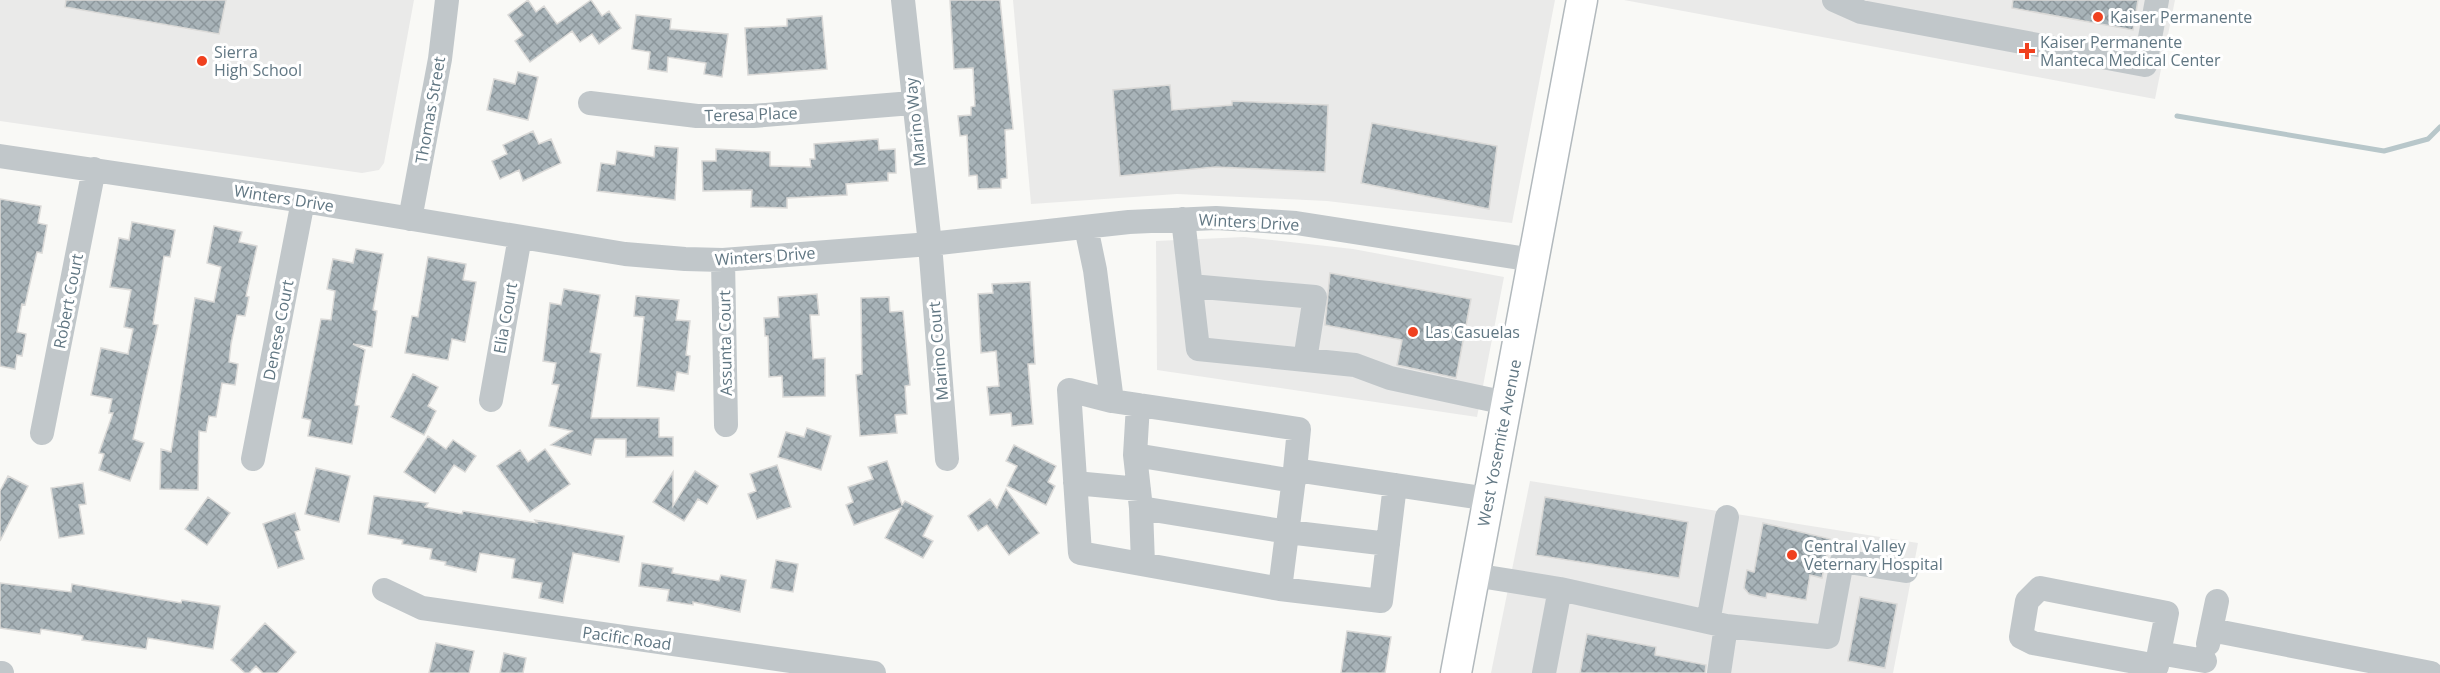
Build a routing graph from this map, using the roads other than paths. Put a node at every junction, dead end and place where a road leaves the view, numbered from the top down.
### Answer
1 (447, 0) edge
2 (903, 0) edge
3 (1582, 0) edge
4 (2157, 0) edge
5 (1839, 1) edge
6 (590, 102) dead end
7 (912, 103) junction
8 (0, 156) edge
9 (94, 170) junction
10 (303, 201) junction
11 (410, 219) junction
12 (1183, 219) junction
13 (1086, 226) junction
14 (520, 237) junction
15 (930, 244) junction
16 (723, 260) junction
17 (1533, 260) junction
18 (1191, 286) junction
19 (1305, 360) junction
20 (491, 400) dead end
21 (1112, 401) junction
22 (1506, 403) junction
23 (1138, 405) junction
24 (726, 425) dead end
25 (42, 433) dead end
26 (1135, 455) junction
27 (253, 459) dead end
28 (947, 459) dead end
29 (1295, 476) junction
30 (1075, 483) junction
31 (1395, 485) junction
32 (1140, 499) junction
33 (1489, 499) junction
34 (1727, 517) dead end
35 (1288, 532) junction
36 (1388, 544) junction
37 (1143, 564) junction
38 (1906, 571) dead end
39 (1474, 575) junction
40 (1280, 589) junction
41 (1560, 589) junction
42 (384, 590) dead end
43 (2217, 602) dead end
44 (1717, 624) junction
45 (2211, 630) junction
46 (2159, 653) junction
47 (2204, 667) edge
48 (874, 673) edge
49 (1456, 673) edge
50 (1544, 673) edge
51 (1719, 673) edge
52 (2431, 673) edge

1 - 11 street, Thomas Street
2 - 7 street, Marino Way
3 - 17 main road, West Yosemite Avenue
4 - 5 street
6 - 7 street, Teresa Place
7 - 15 street, Marino Way
8 - 9 street, Winters Drive
9 - 10 street, Winters Drive
9 - 25 street, Robert Court
10 - 11 street, Winters Drive
10 - 27 street, Denese Court
11 - 14 street, Winters Drive
12 - 13 street, Winters Drive
12 - 17 street, Winters Drive
12 - 18 street
13 - 15 street, Winters Drive
13 - 21 street
14 - 16 street, Winters Drive
14 - 20 street, Elia Court
15 - 16 street, Winters Drive
15 - 28 street, Marino Court
16 - 24 street, Assunta Court
17 - 22 main road, West Yosemite Avenue
18 - 19 street
18 - 19 street
19 - 22 street
21 - 23 street
21 - 30 street
22 - 33 main road, West Yosemite Avenue
23 - 26 street
23 - 29 street
26 - 29 street
26 - 32 street
29 - 31 street
29 - 35 street
30 - 32 street
30 - 37 street
31 - 33 street
31 - 36 street
32 - 35 street
32 - 37 street
33 - 39 main road, West Yosemite Avenue
34 - 44 street
35 - 36 street
35 - 40 street
36 - 40 street
37 - 40 street
38 - 44 street
39 - 41 street
39 - 49 main road, West Yosemite Avenue
41 - 44 street
41 - 50 street
42 - 48 street, Pacific Road
43 - 45 street
44 - 51 street
45 - 47 street
45 - 52 street
46 - 46 street
46 - 47 street

